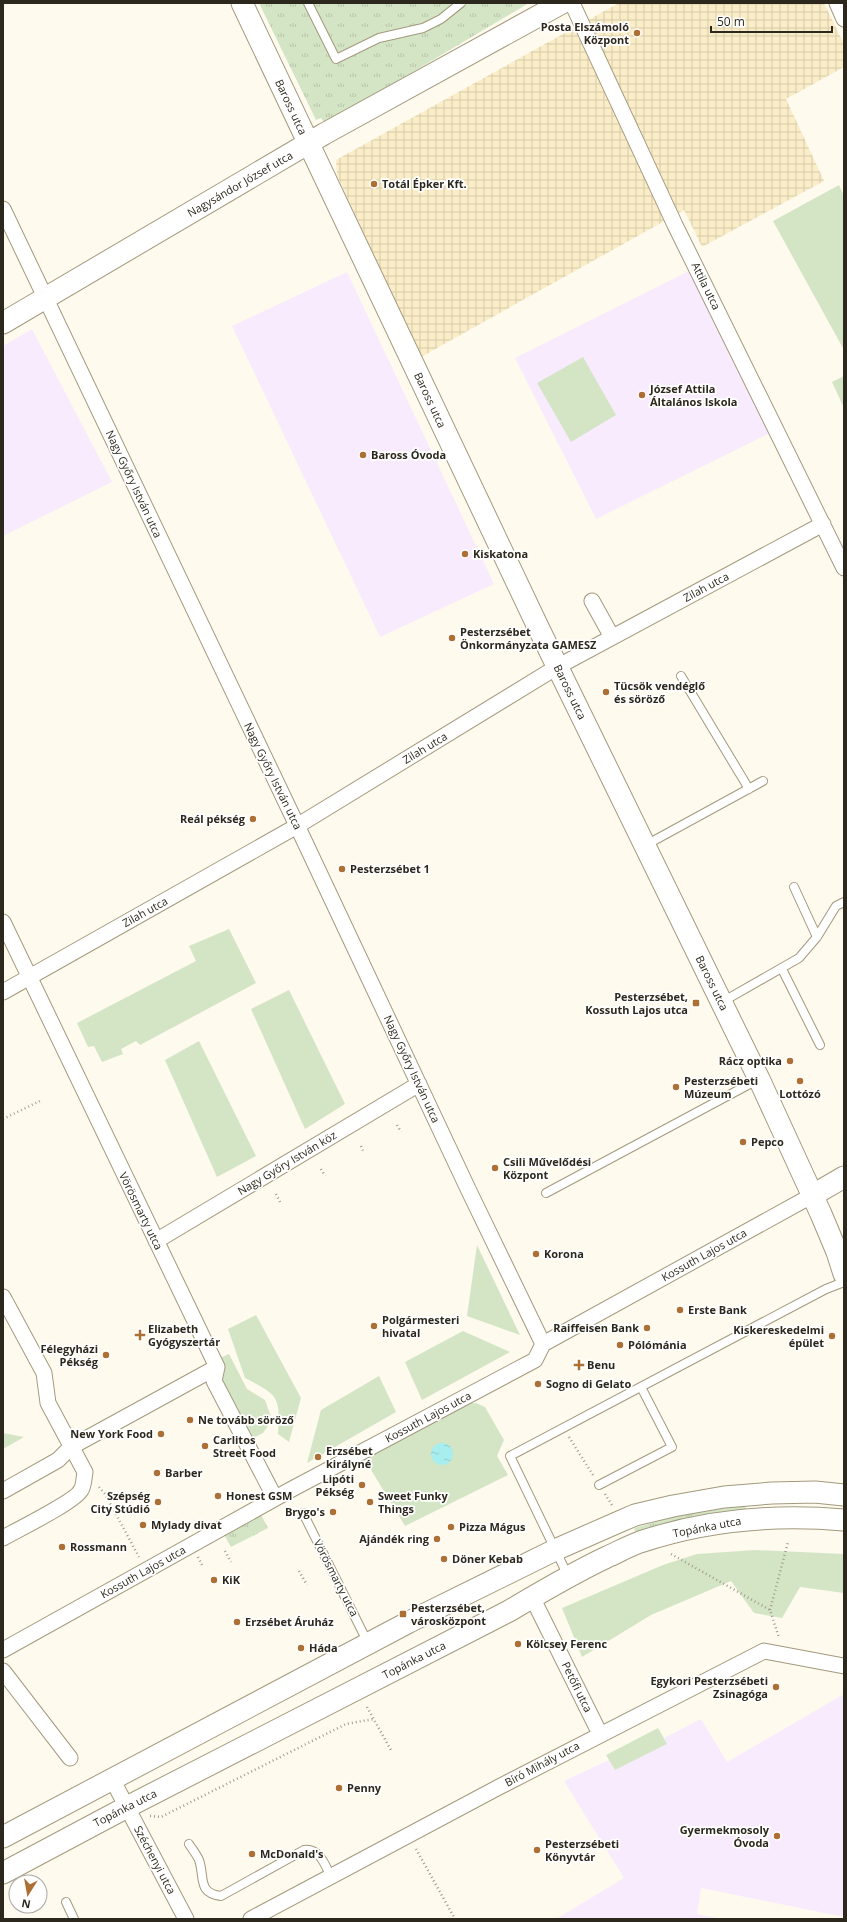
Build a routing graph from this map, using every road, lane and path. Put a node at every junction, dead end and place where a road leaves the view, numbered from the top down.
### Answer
1 (242, 3) edge
2 (308, 3) edge
3 (461, 3) edge
4 (562, 3) edge
5 (572, 3) edge
6 (837, 3) edge
7 (844, 20) edge
8 (308, 144) junction
9 (3, 209) edge
10 (45, 298) junction
11 (3, 323) edge
12 (823, 524) junction
13 (844, 568) edge
14 (592, 601) dead end
15 (612, 637) junction
16 (558, 667) junction
17 (681, 676) dead end
18 (763, 781) dead end
19 (750, 789) junction
20 (297, 826) junction
21 (644, 846) junction
22 (794, 888) dead end
23 (844, 902) edge
24 (3, 922) edge
25 (817, 937) junction
26 (782, 969) junction
27 (29, 977) junction
28 (3, 992) edge
29 (721, 1002) junction
30 (820, 1045) dead end
31 (759, 1079) junction
32 (419, 1084) junction
33 (42, 1100) dead end
34 (3, 1120) edge
35 (398, 1125) dead end
36 (401, 1132) dead end
37 (361, 1146) dead end
38 (364, 1153) dead end
39 (321, 1169) dead end
40 (325, 1176) dead end
41 (844, 1176) edge
42 (546, 1193) dead end
43 (276, 1194) dead end
44 (812, 1195) junction
45 (280, 1202) dead end
46 (156, 1241) junction
47 (844, 1274) edge
48 (844, 1282) edge
49 (3, 1298) edge
50 (543, 1344) junction
51 (217, 1367) junction
52 (641, 1387) junction
53 (71, 1447) junction
54 (85, 1472) junction
55 (599, 1485) dead end
56 (3, 1490) edge
57 (844, 1495) edge
58 (275, 1498) junction
59 (303, 1513) dead end
60 (844, 1520) edge
61 (3, 1538) edge
62 (788, 1542) dead end
63 (225, 1550) dead end
64 (555, 1550) junction
65 (671, 1554) dead end
66 (198, 1557) dead end
67 (231, 1562) dead end
68 (202, 1565) dead end
69 (146, 1570) junction
70 (299, 1571) dead end
71 (568, 1576) junction
72 (307, 1585) dead end
73 (532, 1597) junction
74 (770, 1610) junction
75 (368, 1643) junction
76 (3, 1650) edge
77 (785, 1655) junction
78 (844, 1666) edge
79 (3, 1671) edge
80 (367, 1707) dead end
81 (374, 1719) junction
82 (600, 1734) junction
83 (392, 1752) dead end
84 (70, 1758) dead end
85 (112, 1780) junction
86 (127, 1807) junction
87 (146, 1816) dead end
88 (409, 1836) junction
89 (3, 1837) edge
90 (189, 1844) dead end
91 (3, 1873) edge
92 (331, 1877) junction
93 (66, 1902) dead end
94 (74, 1919) edge
95 (186, 1919) edge
96 (251, 1919) edge
97 (455, 1919) edge

1 - 8 street, Baross utca
2 - 3 lane
4 - 8 street, Nagysándor József utca
5 - 12 street, Attila utca
6 - 7 street
8 - 10 street, Nagysándor József utca
8 - 16 street, Baross utca
9 - 10 street, Nagy Győry István utca
10 - 11 street, Nagysándor József utca
10 - 20 street, Nagy Győry István utca
12 - 13 street, Attila utca
12 - 15 street, Zilah utca
14 - 15 street
15 - 16 street, Zilah utca
16 - 20 street, Zilah utca
16 - 21 street, Baross utca
17 - 19 lane
18 - 19 lane
19 - 21 lane
20 - 27 street, Zilah utca
20 - 32 street, Nagy Győry István utca
21 - 29 street, Baross utca
22 - 25 lane
23 - 25 lane
24 - 27 street, Vörösmarty utca
25 - 26 lane
26 - 29 lane
26 - 30 lane
27 - 28 street, Zilah utca
27 - 46 street, Vörösmarty utca
29 - 31 street, Baross utca
31 - 42 lane
31 - 44 street, Baross utca
32 - 46 street, Nagy Győry István köz
32 - 50 street, Nagy Győry István utca
33 - 34 path
35 - 36 path
37 - 38 path
39 - 40 path
41 - 44 street, Kossuth Lajos utca
43 - 45 path
44 - 47 street, Baross utca
44 - 50 street, Kossuth Lajos utca
46 - 51 street, Vörösmarty utca
48 - 52 lane
49 - 53 street
50 - 58 street, Kossuth Lajos utca
51 - 53 street
51 - 58 street, Vörösmarty utca
52 - 55 lane
52 - 64 lane
53 - 54 street
53 - 56 street
54 - 61 street
54 - 69 path
57 - 64 street
58 - 69 street, Kossuth Lajos utca
59 - 75 lane, Vörösmarty utca
60 - 71 street, Topánka utca
62 - 74 path
63 - 67 path
64 - 71 lane
64 - 75 street
65 - 74 path
66 - 68 path
69 - 76 street, Kossuth Lajos utca
70 - 72 path
71 - 73 street, Topánka utca
73 - 82 street, Petőfi utca
73 - 86 street, Topánka utca
74 - 77 path
75 - 85 street
77 - 78 street, Bíró Mihály utca
77 - 82 street, Bíró Mihály utca
79 - 84 street
80 - 81 path
81 - 83 path
81 - 87 path
82 - 88 street, Bíró Mihály utca
85 - 86 street, Széchenyi utca
85 - 89 street
86 - 91 street, Topánka utca
86 - 95 street, Széchenyi utca
88 - 92 street, Bíró Mihály utca
88 - 97 path
90 - 92 lane
92 - 96 street, Bíró Mihály utca
93 - 94 lane

